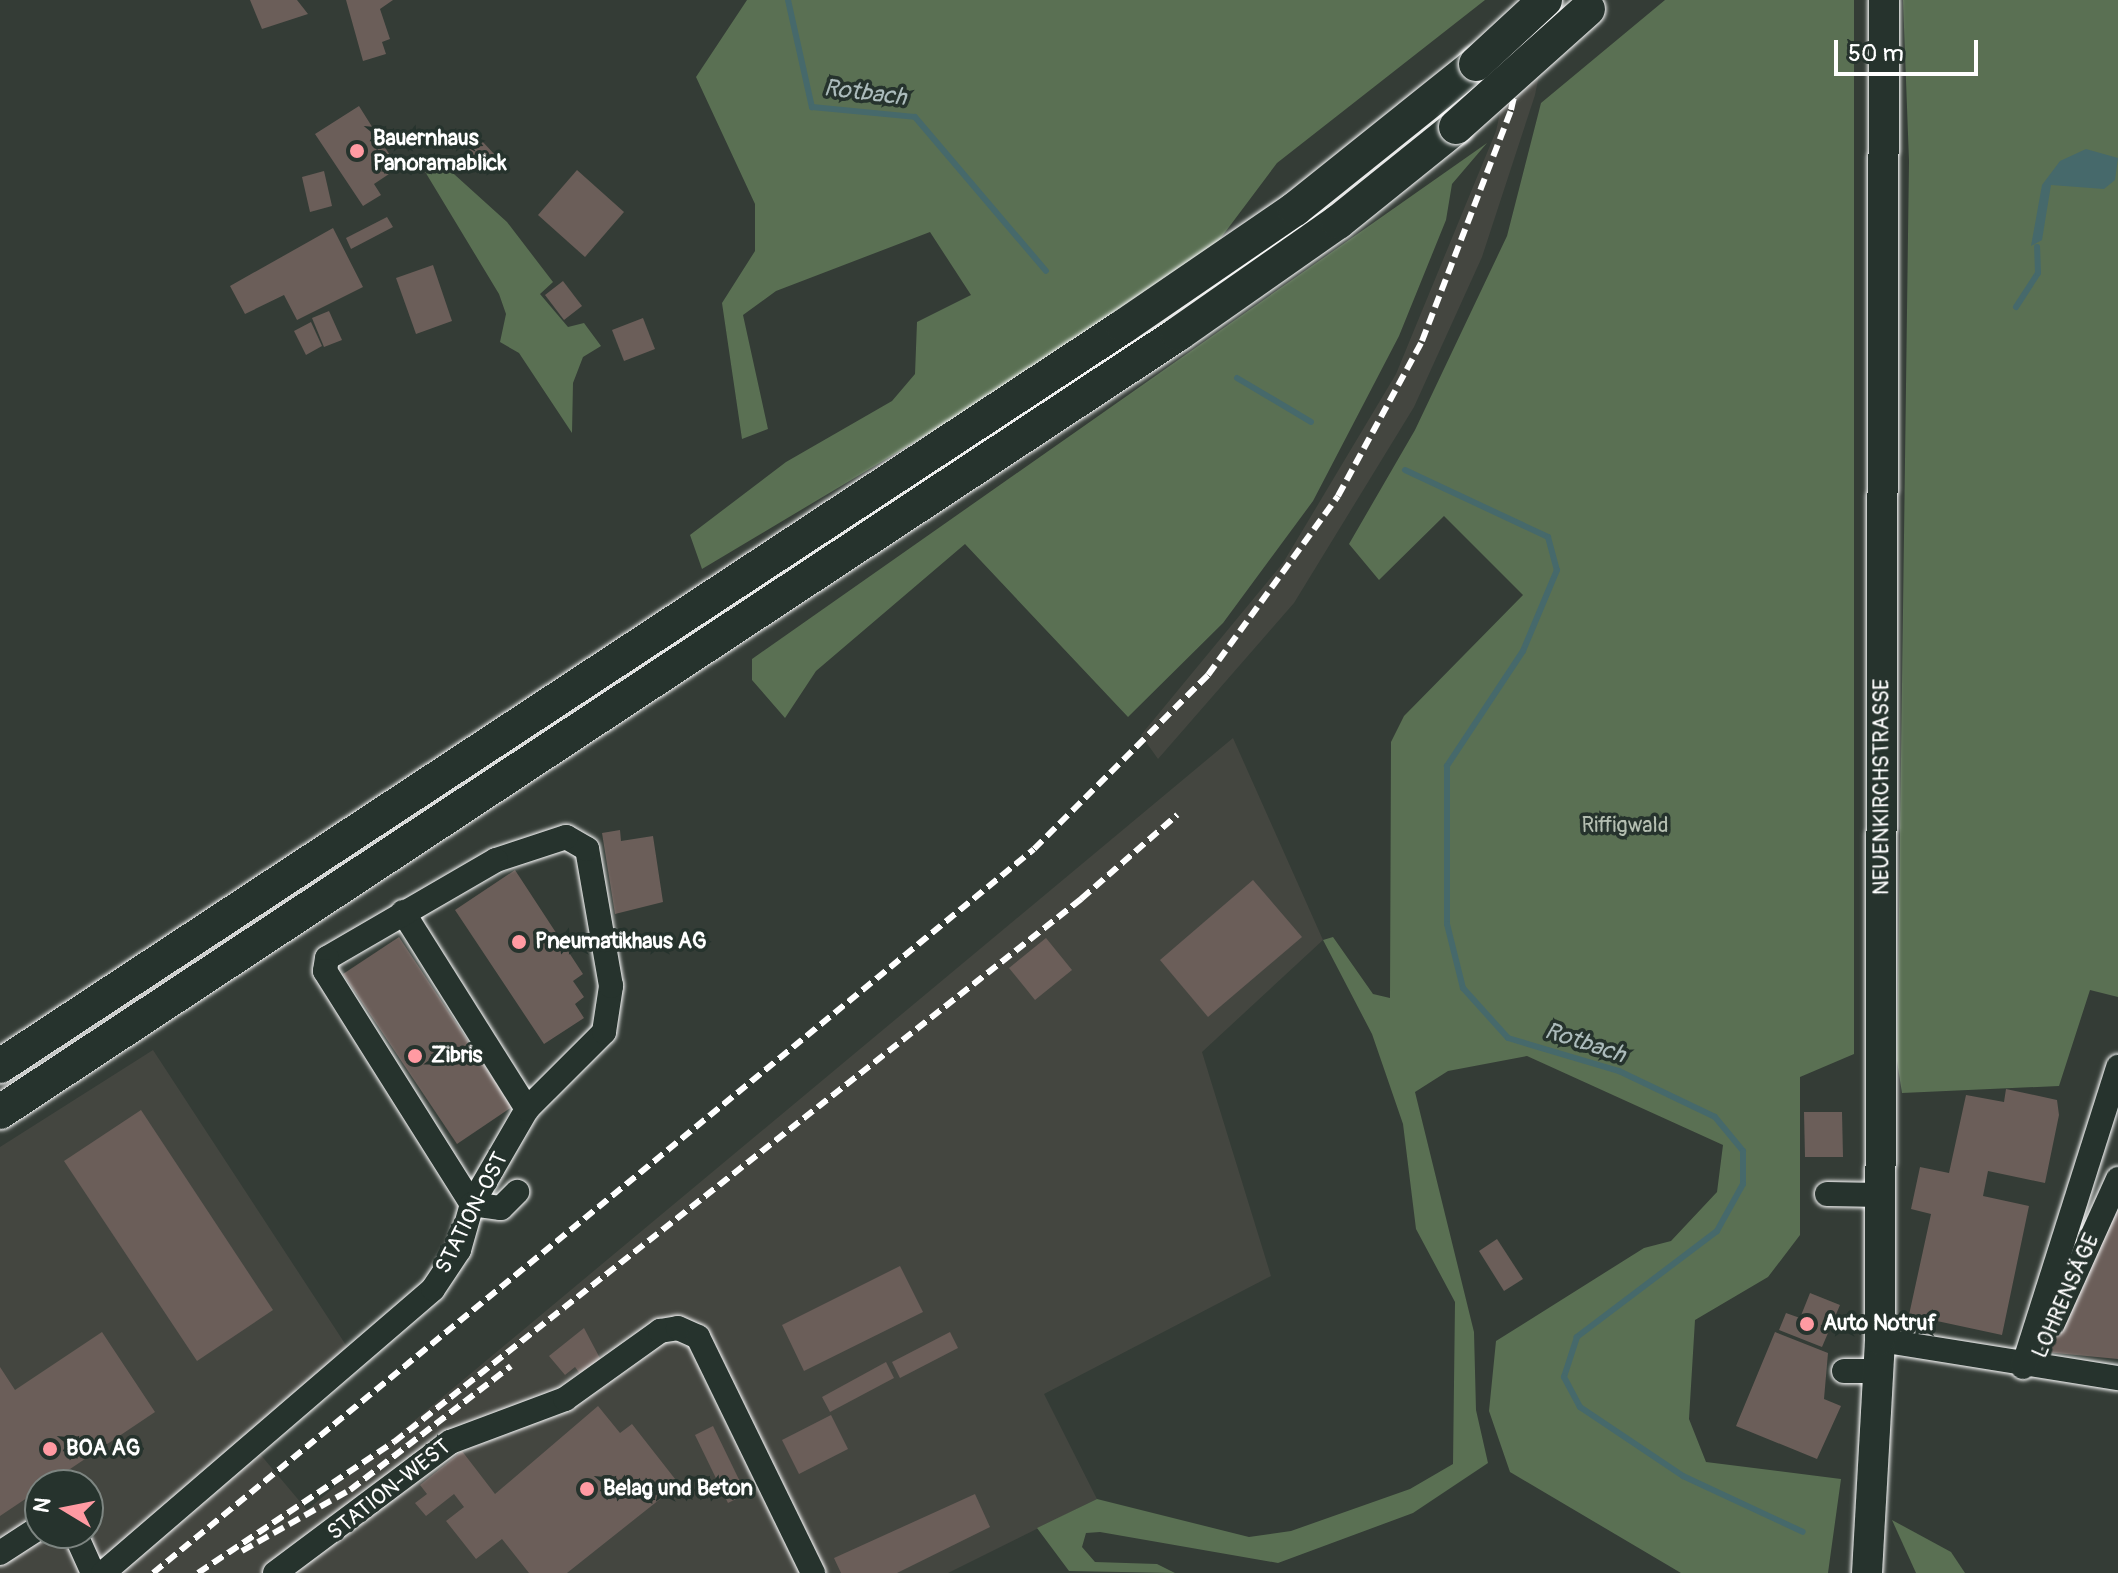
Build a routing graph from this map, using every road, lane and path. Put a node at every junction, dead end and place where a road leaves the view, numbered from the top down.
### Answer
1 (1545, 0) edge
2 (1884, 0) edge
3 (1592, 4) edge
4 (403, 912) junction
5 (0, 1066) edge
6 (2118, 1067) edge
7 (527, 1109) junction
8 (0, 1112) edge
9 (2118, 1179) edge
10 (517, 1192) dead end
11 (1827, 1194) dead end
12 (1881, 1195) junction
13 (472, 1204) junction
14 (1880, 1340) junction
15 (2029, 1368) junction
16 (1844, 1371) dead end
17 (1879, 1371) junction
18 (2112, 1375) edge
19 (24, 1537) edge
20 (82, 1549) edge
21 (0, 1553) edge
22 (93, 1573) edge
23 (103, 1573) edge
24 (275, 1573) edge
25 (813, 1573) edge
26 (1867, 1573) edge

1 - 5 highway, bridge
2 - 12 main road, NEUENKIRCHSTRASSE
3 - 8 highway, bridge
4 - 7 street
4 - 7 street, STATION-OST
4 - 13 street
6 - 15 street
7 - 13 street, STATION-OST
9 - 15 street, LOHRENSÄGE
10 - 13 street
11 - 12 street
12 - 14 main road, NEUENKIRCHSTRASSE
13 - 23 street, STATION-OST
14 - 15 street
14 - 17 main road, NEUENKIRCHSTRASSE
15 - 18 street
16 - 17 street
17 - 26 main road, NEUENKIRCHSTRASSE
19 - 21 street
20 - 22 street
24 - 25 street, STATION-WEST

